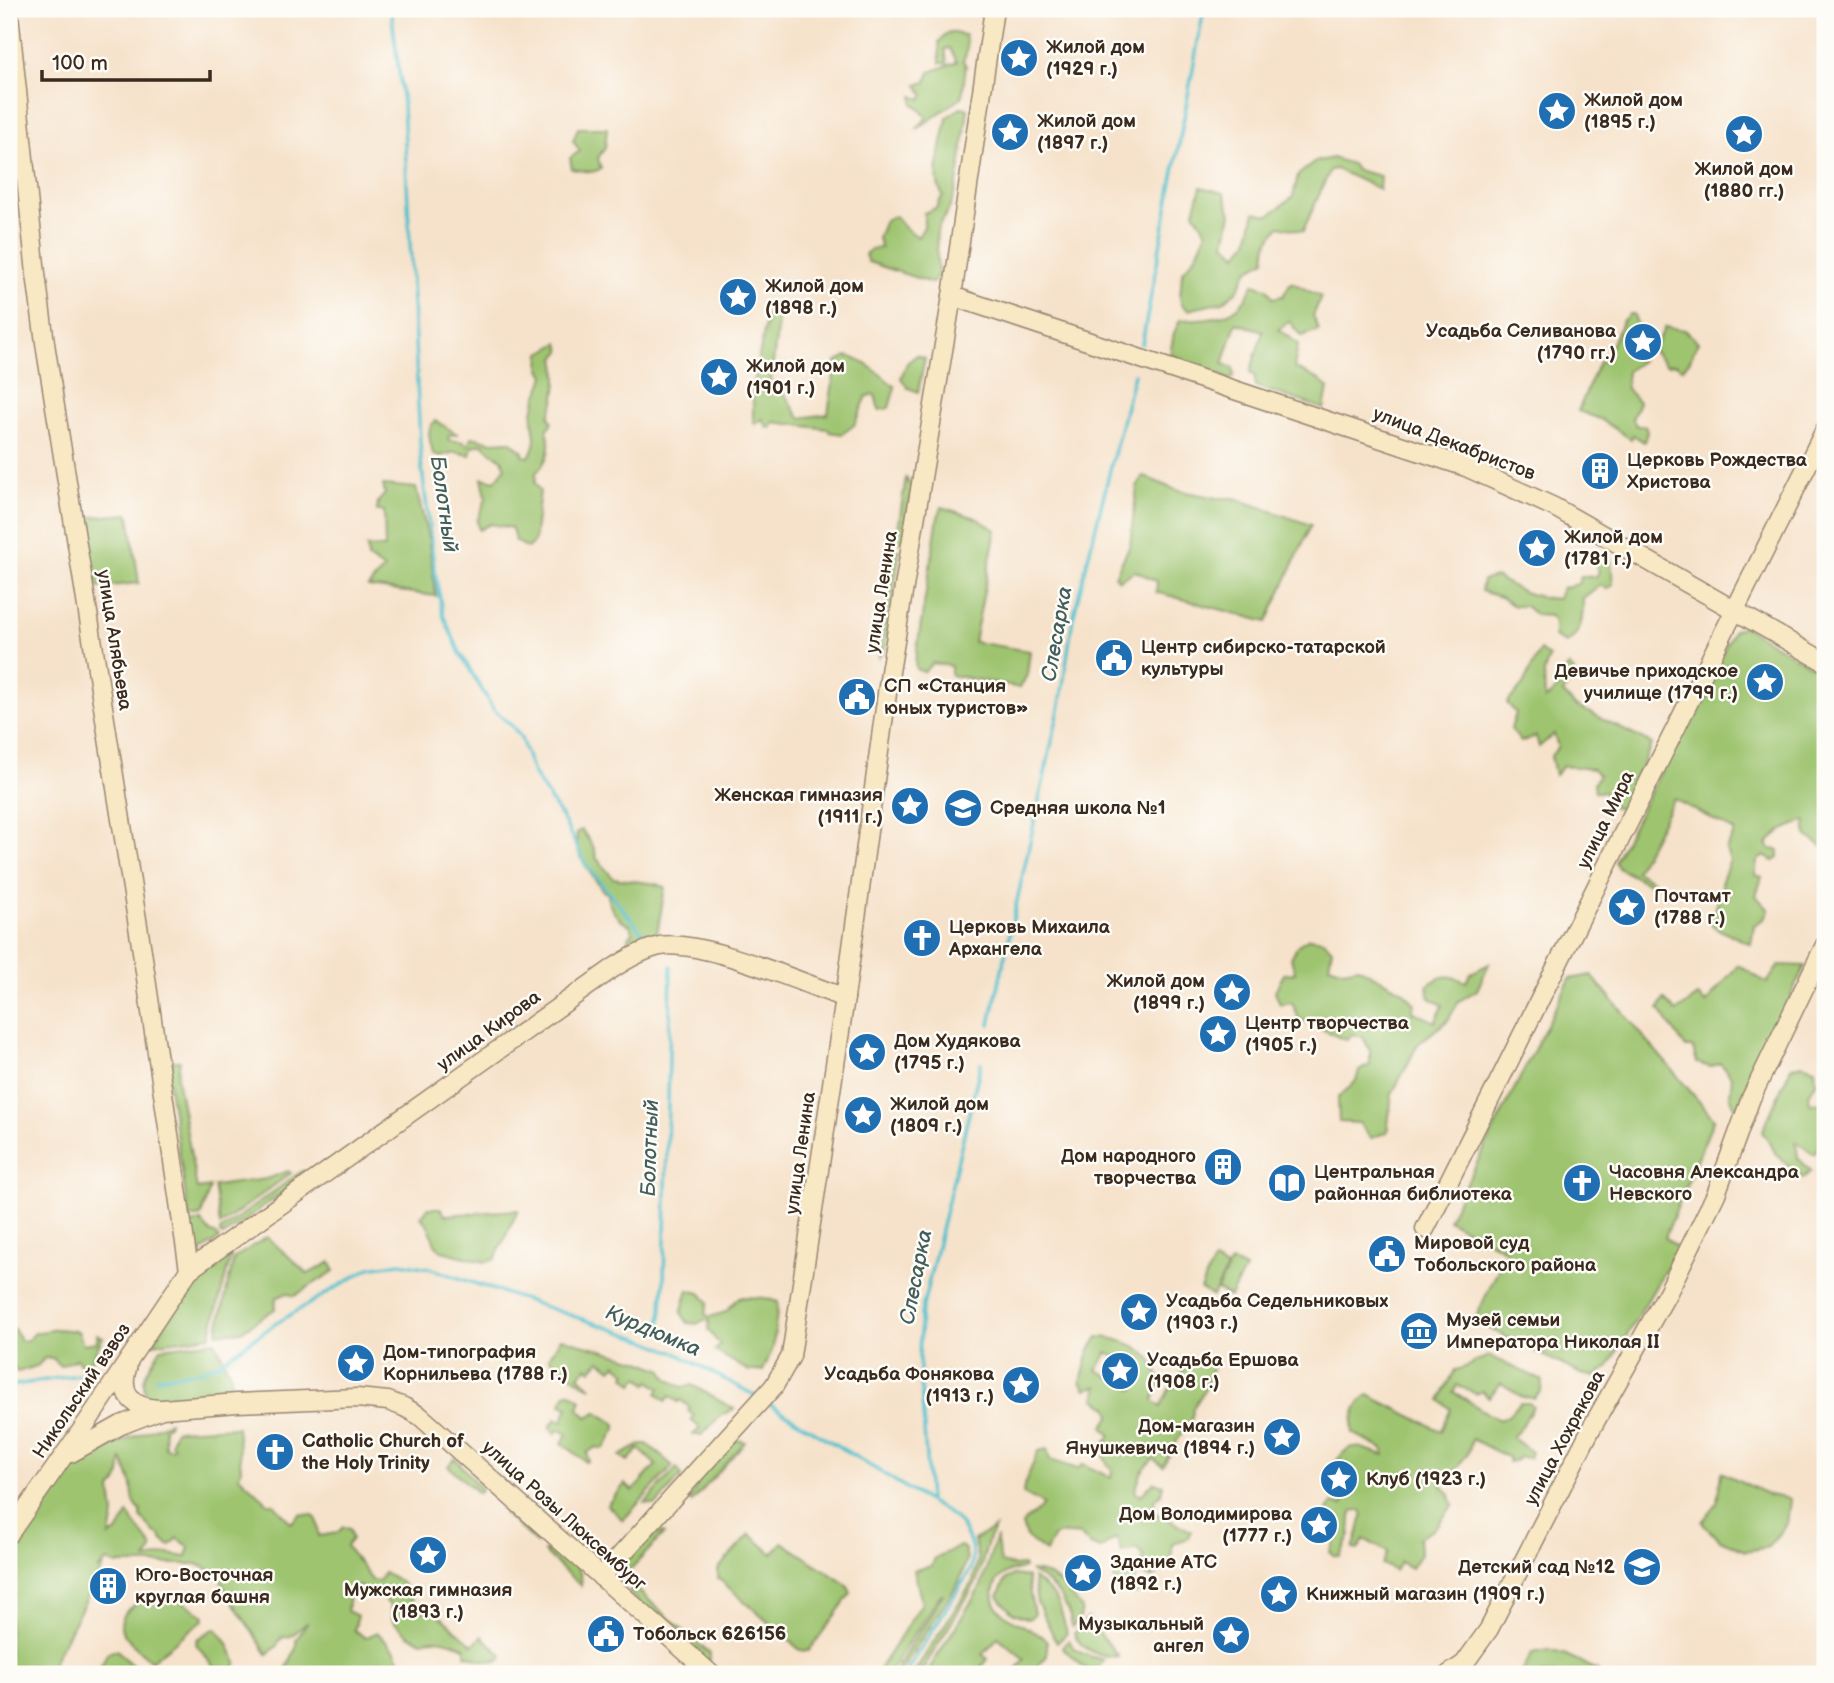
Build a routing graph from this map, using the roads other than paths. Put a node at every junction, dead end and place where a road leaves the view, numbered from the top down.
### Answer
1 (994, 9) edge
2 (9, 15) edge
3 (952, 296) junction
4 (1825, 430) edge
5 (1736, 611) junction
6 (1825, 662) edge
7 (1825, 945) edge
8 (845, 998) junction
9 (1425, 1229) dead end
10 (189, 1270) junction
11 (132, 1355) junction
12 (162, 1409) junction
13 (61, 1461) junction
14 (9, 1534) edge
15 (601, 1577) junction
16 (711, 1674) edge
17 (1449, 1674) edge

1 - 3 main road, улица Ленина
2 - 10 main road, улица Алябьева
3 - 5 main road, улица Декабристов
3 - 8 main road, улица Ленина
4 - 5 main road, улица Мира
5 - 6 main road, улица Декабристов
5 - 9 main road, улица Мира
7 - 17 main road, улица Хохрякова
8 - 10 main road, улица Кирова
8 - 15 main road, улица Ленина
10 - 11 main road, Никольский взвоз
11 - 12 main road
11 - 13 main road, Никольский взвоз
12 - 13 main road, улица Розы Люксембург
12 - 15 main road, улица Розы Люксембург
13 - 14 main road, Никольский взвоз
15 - 16 main road, улица Розы Люксембург

